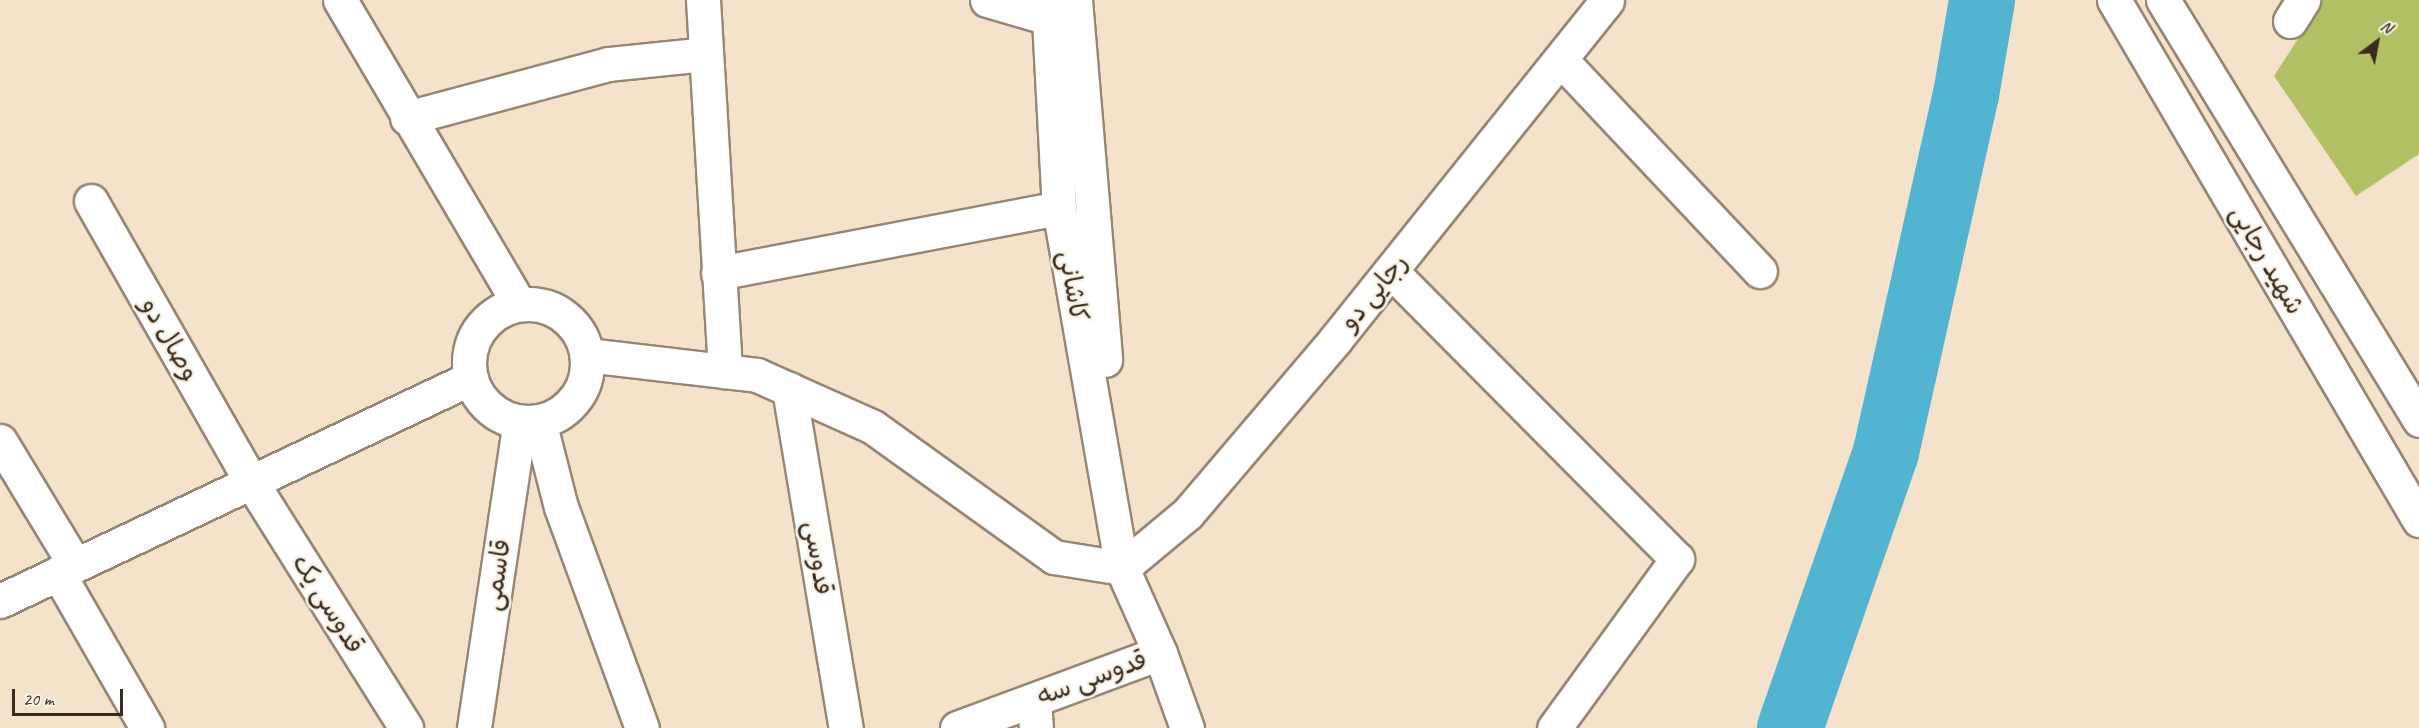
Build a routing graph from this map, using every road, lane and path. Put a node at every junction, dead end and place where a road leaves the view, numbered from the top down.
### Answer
1 (340, 0) edge
2 (703, 0) edge
3 (987, 0) edge
4 (1607, 0) edge
5 (2114, 0) edge
6 (2163, 0) edge
7 (1057, 6) edge
8 (705, 54) junction
9 (1561, 60) junction
10 (407, 117) junction
11 (91, 201) dead end
12 (1059, 208) junction
13 (1391, 271) junction
14 (1760, 271) dead end
15 (718, 273) junction
16 (519, 304) junction
17 (587, 355) junction
18 (724, 371) junction
19 (471, 378) junction
20 (789, 389) junction
21 (2419, 420) edge
22 (530, 422) junction
23 (0, 441) edge
24 (250, 480) junction
25 (2419, 520) edge
26 (1122, 568) junction
27 (67, 569) junction
28 (0, 602) edge
29 (1160, 653) junction
30 (1035, 714) edge
31 (147, 728) edge
32 (406, 728) edge
33 (474, 728) edge
34 (642, 728) edge
35 (846, 728) edge
36 (957, 728) edge
37 (1186, 728) edge
38 (1554, 728) edge

1 - 10 street
2 - 8 street
3 - 7 street
4 - 9 street, رجایی دو
5 - 25 street, شهید رجایی
6 - 21 street, شهید رجایی
7 - 12 street, کاشانی
7 - 26 street, کاشانی
8 - 10 street
8 - 15 street
9 - 13 street, رجایی دو
9 - 14 street
10 - 16 street
11 - 24 street, وصال دو
12 - 15 street
12 - 26 street, کاشانی
13 - 26 street, رجایی دو
13 - 38 street
15 - 18 street
16 - 17 street
16 - 19 street
17 - 18 street
17 - 22 street
18 - 20 street
19 - 22 street
19 - 24 street
20 - 26 street
20 - 35 street, قدوسی
22 - 33 street, قاسمی
22 - 34 street
23 - 27 street
24 - 27 street
24 - 32 street, قدوسی یک
26 - 29 street, کاشانی
27 - 28 street
27 - 31 street
29 - 30 street, قدوسی سه
29 - 37 street, کاشانی
30 - 36 street, قدوسی سه

